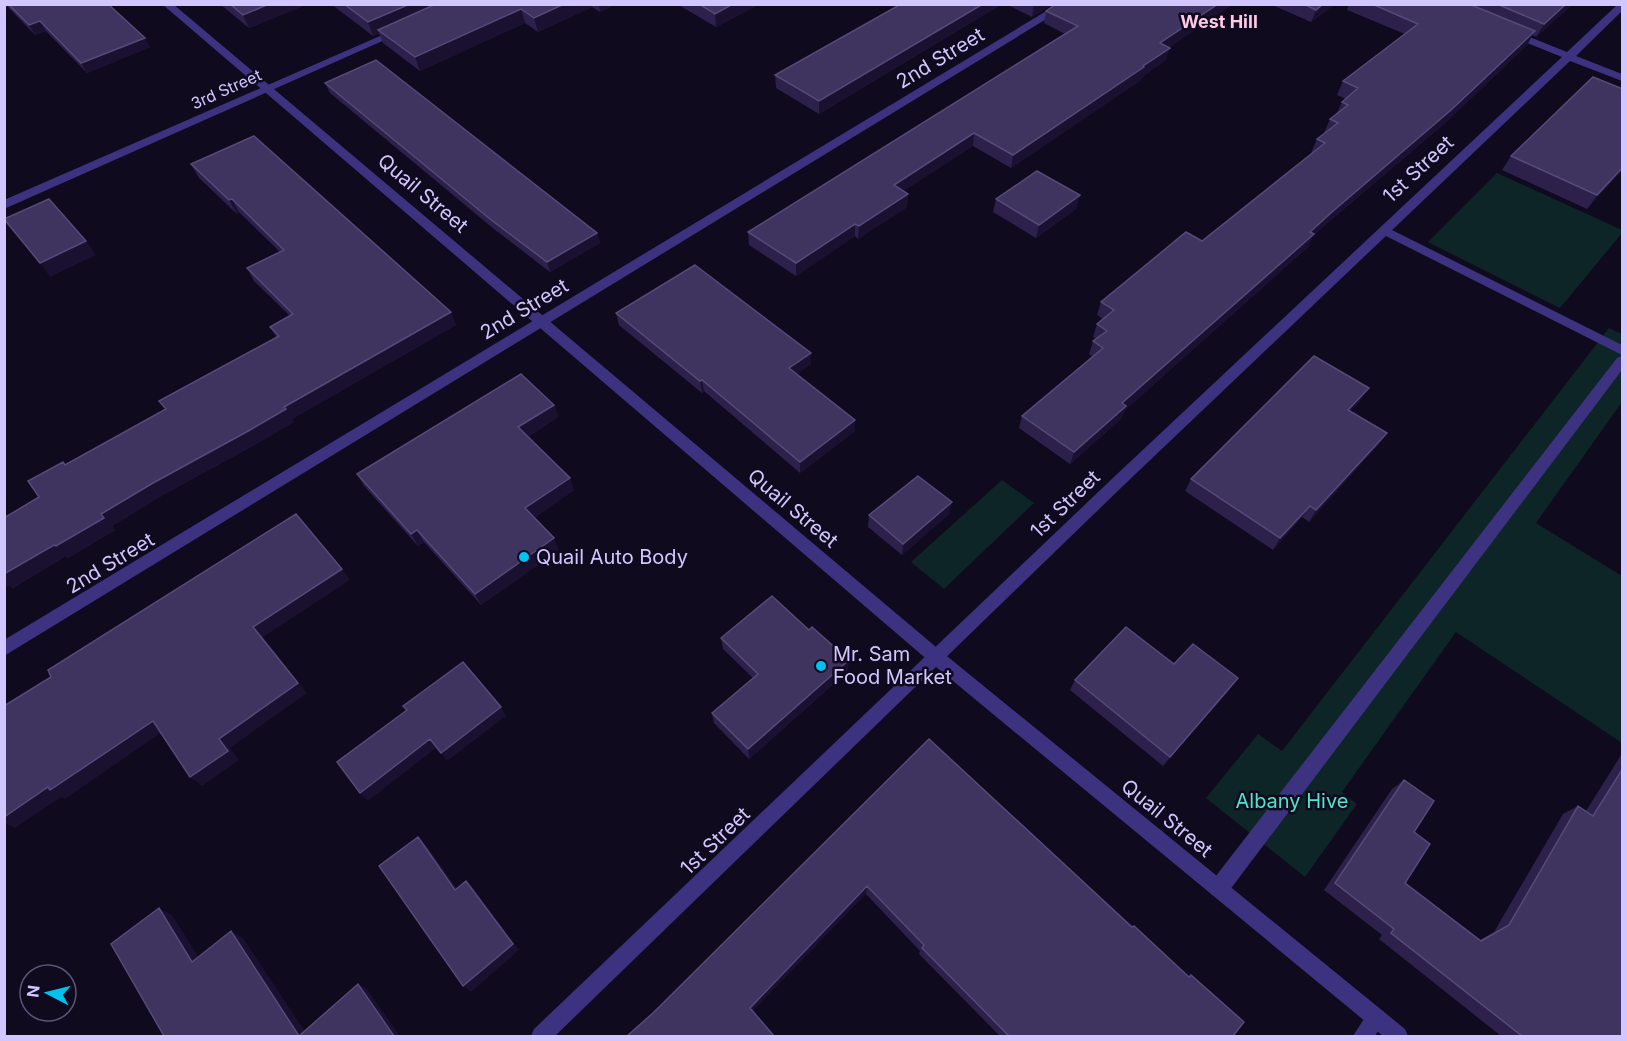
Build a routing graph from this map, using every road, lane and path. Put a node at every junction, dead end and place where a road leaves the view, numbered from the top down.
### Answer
1 (167, 4) edge
2 (1066, 4) edge
3 (1623, 6) edge
4 (407, 28) edge
5 (1505, 31) edge
6 (1570, 57) junction
7 (1623, 78) edge
8 (267, 89) junction
9 (4, 205) edge
10 (1384, 230) junction
11 (542, 321) junction
12 (1623, 350) edge
13 (1623, 361) edge
14 (4, 650) edge
15 (936, 657) junction
16 (1219, 888) junction
17 (1376, 1018) junction
18 (542, 1036) edge
19 (1364, 1036) edge
20 (1398, 1036) edge

1 - 8 street, Quail Street
2 - 11 street, 2nd Street
3 - 6 street, 1st Street
4 - 8 street, 3rd Street
5 - 6 street
6 - 7 street
6 - 10 street, 1st Street
8 - 9 street, 3rd Street
8 - 11 street, Quail Street
10 - 12 street
10 - 15 street, 1st Street
11 - 14 street, 2nd Street
11 - 15 street, Quail Street
13 - 16 street
15 - 16 street, Quail Street
15 - 18 street, 1st Street
16 - 17 street, Quail Street
17 - 19 street
17 - 20 street, Quail Street

